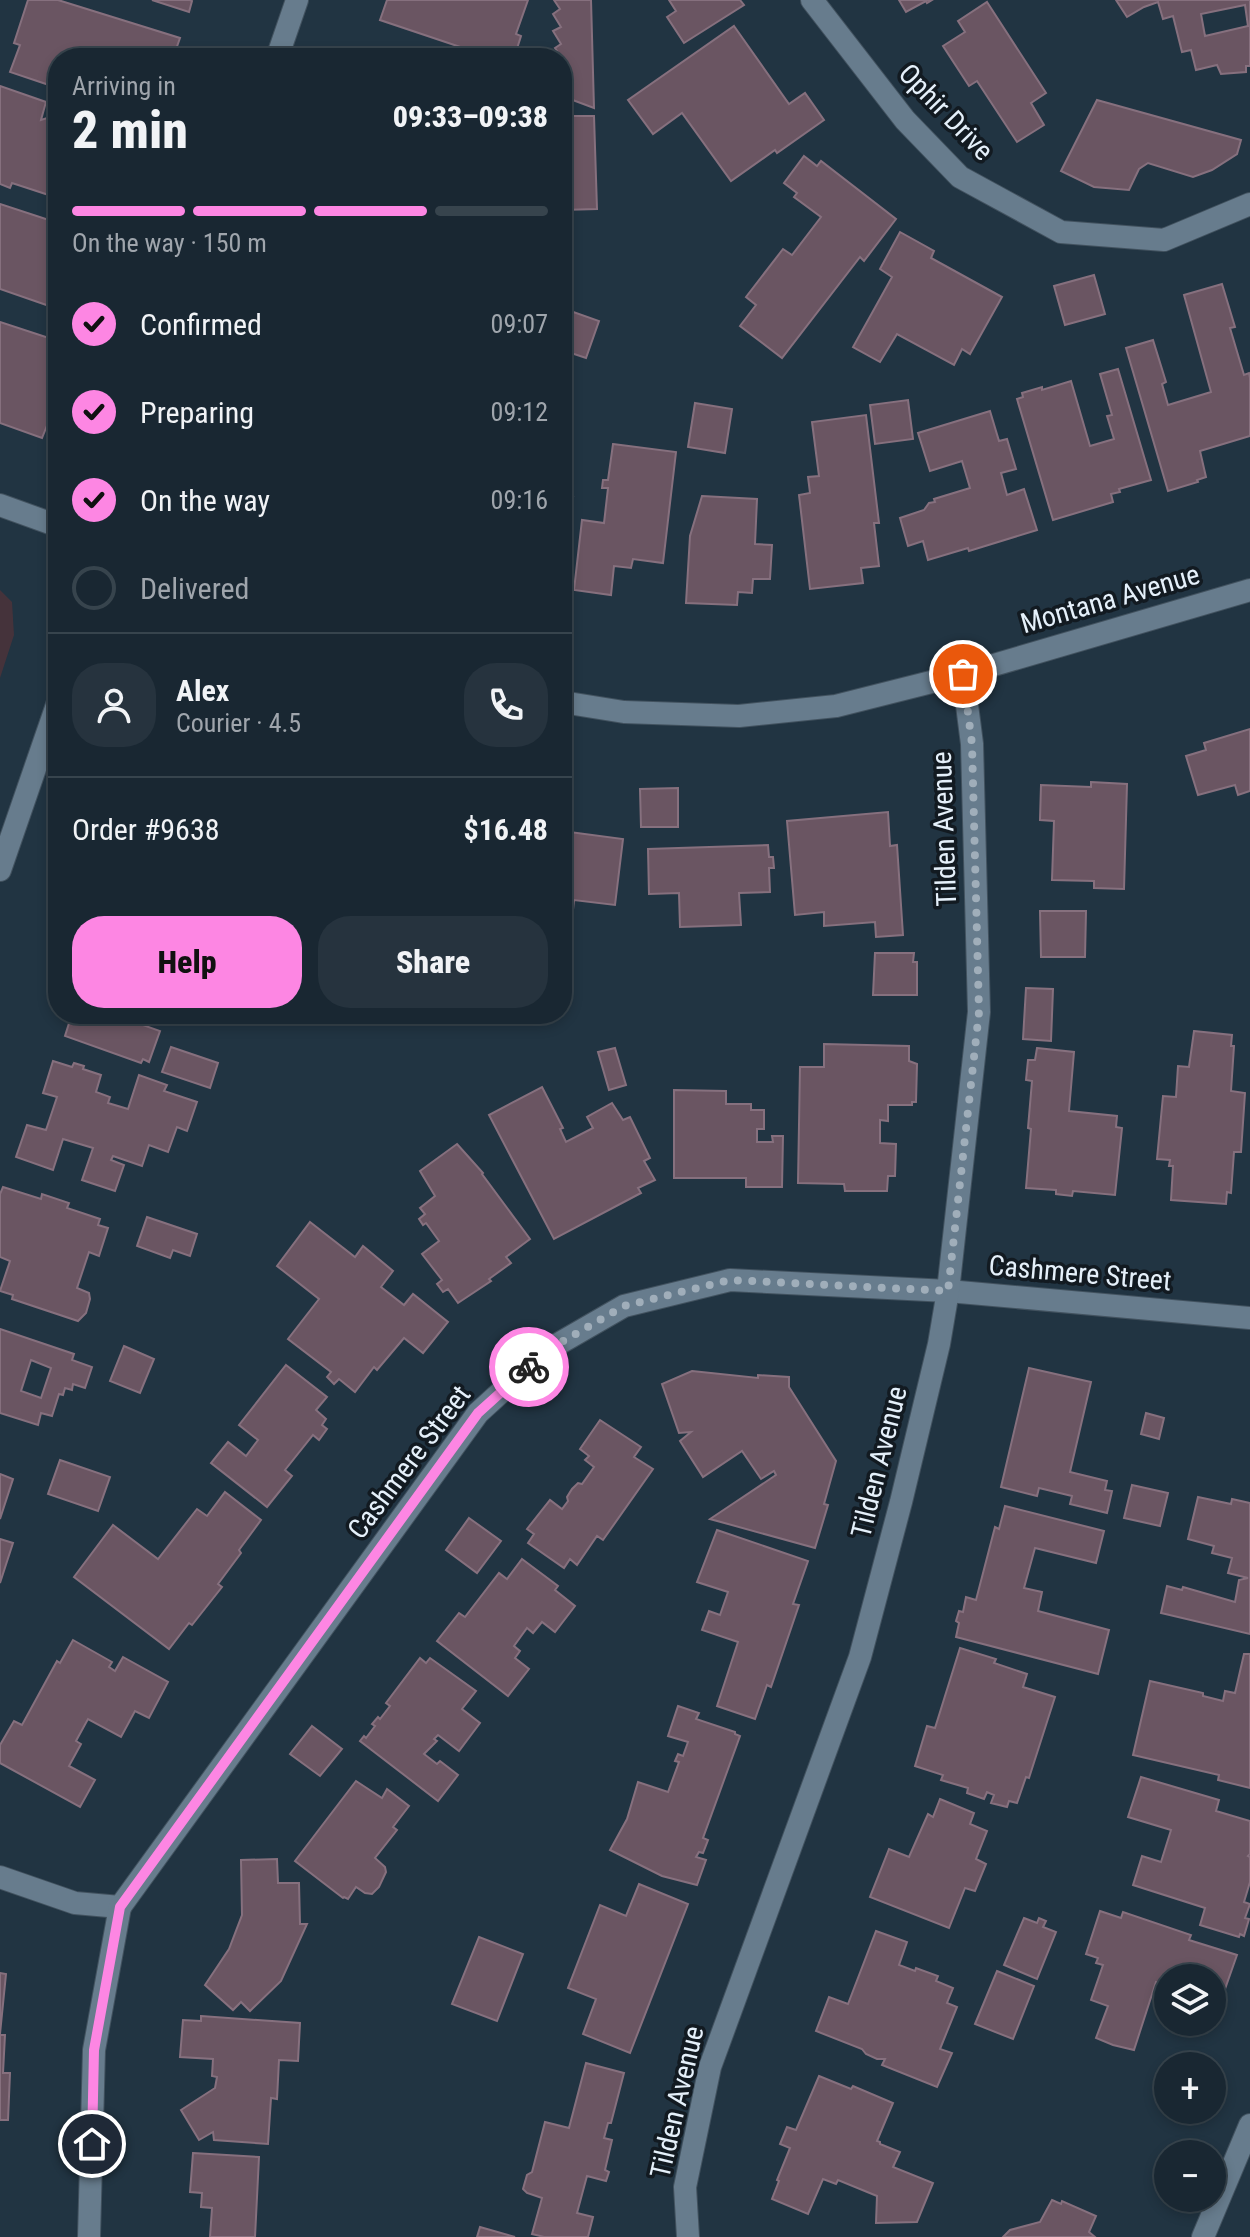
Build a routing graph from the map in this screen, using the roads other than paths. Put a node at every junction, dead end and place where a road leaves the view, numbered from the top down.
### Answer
1 (297, 0) edge
2 (812, 0) edge
3 (280, 48) edge
4 (1250, 204) edge
5 (0, 505) edge
6 (48, 522) edge
7 (1250, 590) edge
8 (963, 674) junction
9 (572, 704) edge
10 (48, 731) edge
11 (0, 870) edge
12 (948, 1291) junction
13 (1250, 1318) edge
14 (0, 1877) edge
15 (120, 1907) junction
16 (1250, 2125) edge
17 (89, 2237) edge
18 (688, 2237) edge
19 (1203, 2237) edge

1 - 3 street
2 - 4 street, Ophir Drive
5 - 6 street
7 - 8 street, Montana Avenue
8 - 9 street, Montana Avenue
8 - 12 street, Tilden Avenue
10 - 11 street
12 - 13 street, Cashmere Street
12 - 15 street, Cashmere Street
12 - 18 street, Tilden Avenue
14 - 15 street
15 - 17 street
16 - 19 street

